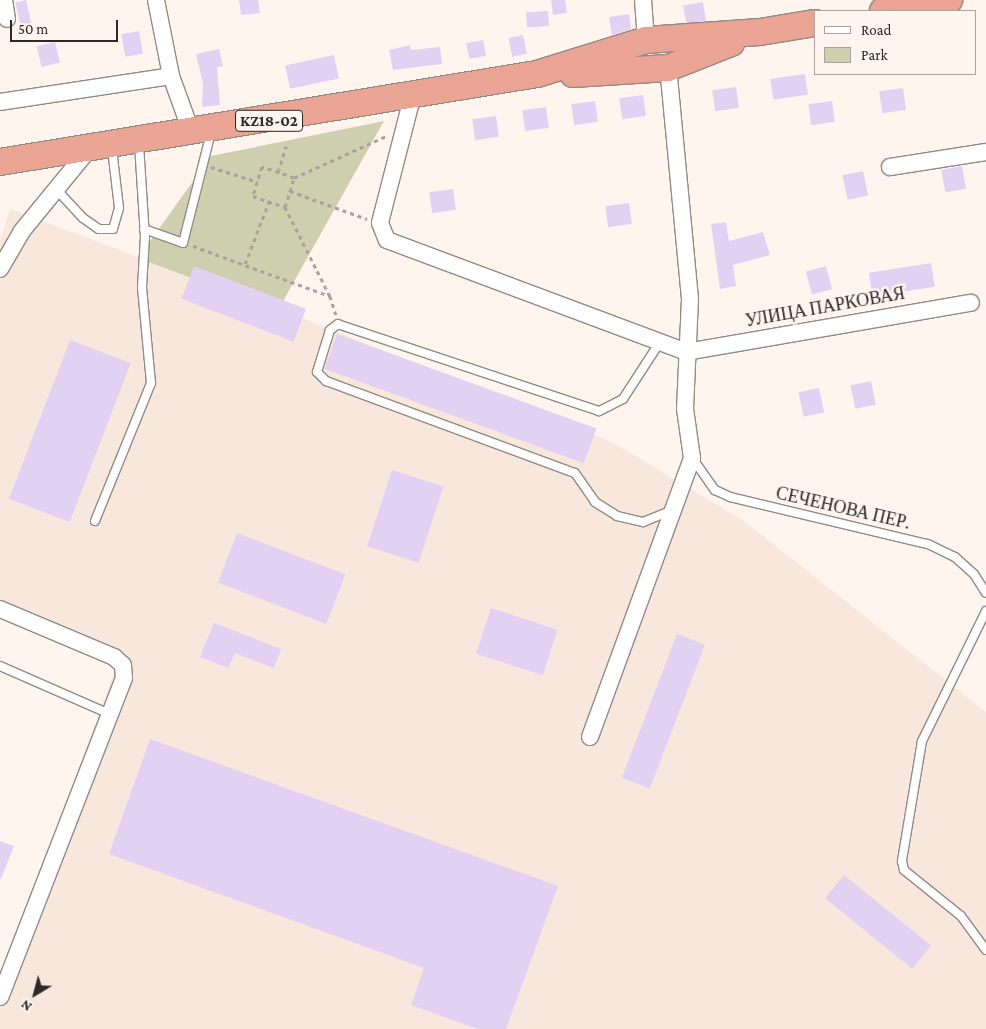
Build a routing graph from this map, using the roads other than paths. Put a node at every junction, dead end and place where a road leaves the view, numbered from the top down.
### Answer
1 (4, 0) edge
2 (156, 0) edge
3 (643, 0) edge
4 (949, 0) edge
5 (889, 10) edge
6 (7, 19) dead end
7 (814, 23) edge
8 (641, 42) junction
9 (677, 56) junction
10 (639, 72) junction
11 (537, 74) junction
12 (171, 76) junction
13 (412, 98) junction
14 (0, 102) edge
15 (202, 132) junction
16 (139, 141) junction
17 (101, 147) junction
18 (986, 152) edge
19 (0, 162) edge
20 (890, 167) dead end
21 (55, 187) junction
22 (144, 229) junction
23 (0, 270) edge
24 (971, 303) dead end
25 (660, 342) junction
26 (686, 352) junction
27 (692, 458) junction
28 (674, 509) junction
29 (95, 521) dead end
30 (986, 593) edge
31 (0, 609) edge
32 (986, 611) edge
33 (0, 666) edge
34 (110, 714) junction
35 (590, 737) dead end
36 (986, 950) edge
37 (0, 997) edge

1 - 6 street
2 - 12 street
3 - 8 street
4 - 5 highway
7 - 9 highway, KZ18-02
8 - 9 highway, KZ18-02
8 - 10 highway
8 - 11 highway, KZ18-02
9 - 10 highway, KZ18-02
9 - 26 street
10 - 11 highway, KZ18-02
11 - 13 highway, KZ18-02
12 - 14 street
12 - 15 street
13 - 15 highway, KZ18-02
13 - 25 street
15 - 16 highway, KZ18-02
15 - 22 lane
16 - 17 highway, KZ18-02
16 - 22 lane
17 - 19 highway, KZ18-02
17 - 21 street
17 - 21 lane
18 - 20 street
21 - 23 street
22 - 29 lane
24 - 26 street, УЛИЦА ПАРКОВАЯ
25 - 26 street
25 - 28 lane
26 - 27 street
27 - 28 street
27 - 30 lane, СЕЧЕНОВА ПЕР.
28 - 35 street
31 - 34 street
32 - 36 lane
33 - 34 lane
34 - 37 street

